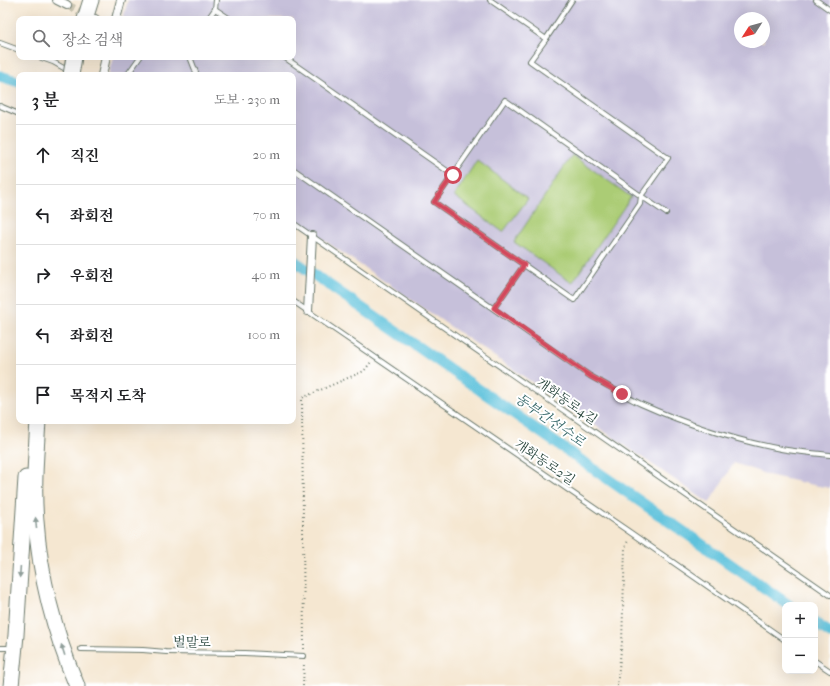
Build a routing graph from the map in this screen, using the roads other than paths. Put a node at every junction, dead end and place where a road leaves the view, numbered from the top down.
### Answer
1 (57, 0) edge
2 (90, 0) edge
3 (121, 0) edge
4 (216, 0) edge
5 (490, 0) edge
6 (572, 0) edge
7 (816, 0) edge
8 (73, 2) edge
9 (215, 9) junction
10 (830, 10) edge
11 (74, 16) edge
12 (86, 16) edge
13 (117, 16) edge
14 (210, 16) edge
15 (226, 16) edge
16 (546, 39) junction
17 (0, 43) edge
18 (16, 49) edge
19 (47, 60) edge
20 (64, 60) edge
21 (73, 60) edge
22 (105, 60) edge
23 (138, 60) edge
24 (191, 60) edge
25 (288, 60) edge
26 (62, 72) edge
27 (71, 72) edge
28 (71, 72) edge
29 (103, 72) edge
30 (129, 72) edge
31 (197, 72) edge
32 (0, 106) edge
33 (16, 113) edge
34 (296, 171) edge
35 (453, 175) junction
36 (641, 196) junction
37 (666, 213) dead end
38 (296, 225) edge
39 (312, 236) junction
40 (524, 265) junction
41 (296, 303) edge
42 (494, 308) junction
43 (308, 311) junction
44 (30, 424) edge
45 (38, 424) edge
46 (830, 454) edge
47 (830, 595) edge
48 (782, 638) edge
49 (0, 648) edge
50 (7, 648) dead end
51 (81, 649) dead end
52 (304, 656) road end
53 (818, 663) edge
54 (830, 671) edge
55 (10, 686) edge
56 (77, 686) edge

1 - 8 street
2 - 12 highway
3 - 13 street
4 - 9 lane
5 - 16 lane
6 - 16 lane
7 - 10 lane
8 - 11 highway
9 - 14 lane
9 - 15 lane
16 - 36 lane
17 - 18 lane
19 - 27 lane
20 - 26 highway
21 - 28 highway, bridge
22 - 29 street
23 - 30 lane
24 - 31 lane
25 - 35 lane
32 - 33 lane
34 - 42 lane
35 - 36 lane
35 - 40 lane
36 - 37 lane
36 - 40 lane
38 - 39 lane, 개화동로4길
39 - 43 street
39 - 47 lane, 개화동로4길
40 - 42 lane
41 - 43 lane, 개화동로2길
42 - 46 lane
43 - 48 lane, 개화동로2길
44 -> 55 highway
56 -> 45 highway
49 - 50 lane
51 - 52 lane, 벌말로
53 - 54 lane

